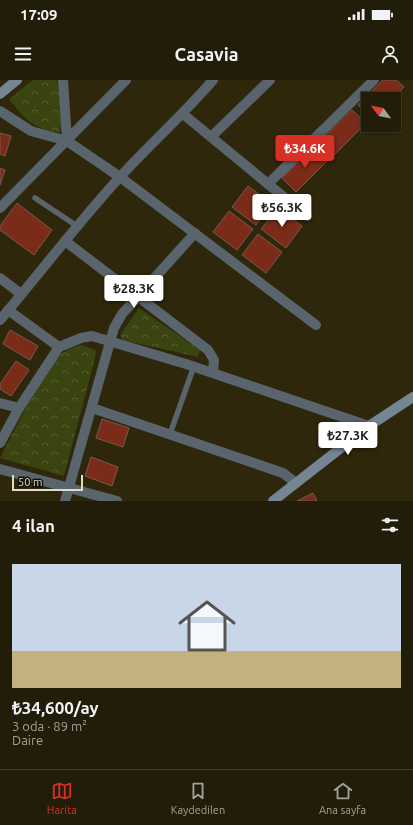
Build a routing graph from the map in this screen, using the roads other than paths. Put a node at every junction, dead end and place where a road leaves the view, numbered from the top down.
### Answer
1 (17, 80) edge
2 (62, 80) edge
3 (126, 80) edge
4 (213, 80) edge
5 (270, 80) edge
6 (374, 80) edge
7 (0, 94) edge
8 (0, 112) edge
9 (183, 114) junction
10 (212, 136) junction
11 (67, 141) junction
12 (120, 177) junction
13 (268, 184) junction
14 (35, 198) dead end
15 (0, 208) edge
16 (307, 216) dead end
17 (77, 226) junction
18 (195, 233) junction
19 (65, 241) junction
20 (0, 278) edge
21 (21, 294) junction
22 (136, 297) junction
23 (8, 310) junction
24 (0, 320) edge
25 (316, 325) dead end
26 (111, 340) junction
27 (59, 347) junction
28 (194, 366) junction
29 (213, 372) junction
30 (413, 397) edge
31 (0, 403) edge
32 (19, 408) junction
33 (92, 408) junction
34 (369, 426) junction
35 (170, 434) junction
36 (0, 443) edge
37 (0, 469) edge
38 (296, 483) junction
39 (68, 489) junction
40 (65, 501) edge
41 (117, 501) edge
42 (273, 501) edge

1 - 7 street
2 - 11 street
3 - 11 street
4 - 9 street
5 - 10 street
6 - 13 street
8 - 11 street
9 - 10 street
9 - 12 street
10 - 13 street
11 - 12 street
11 - 15 street
12 - 17 street
12 - 18 street
13 - 16 street
14 - 17 lane
17 - 19 street
18 - 22 street
18 - 25 street
19 - 21 street
19 - 22 street
20 - 21 street
21 - 23 street
22 - 26 street
22 - 29 street
23 - 24 street
23 - 27 street
26 - 27 street
26 - 28 street
26 - 33 street
27 - 32 street
28 - 29 street
28 - 35 lane
29 - 34 street
30 - 34 street
31 - 32 street
32 - 36 street
33 - 35 street
33 - 39 street
34 - 38 street
35 - 38 street
37 - 39 street
38 - 42 street
39 - 40 street
39 - 41 street

